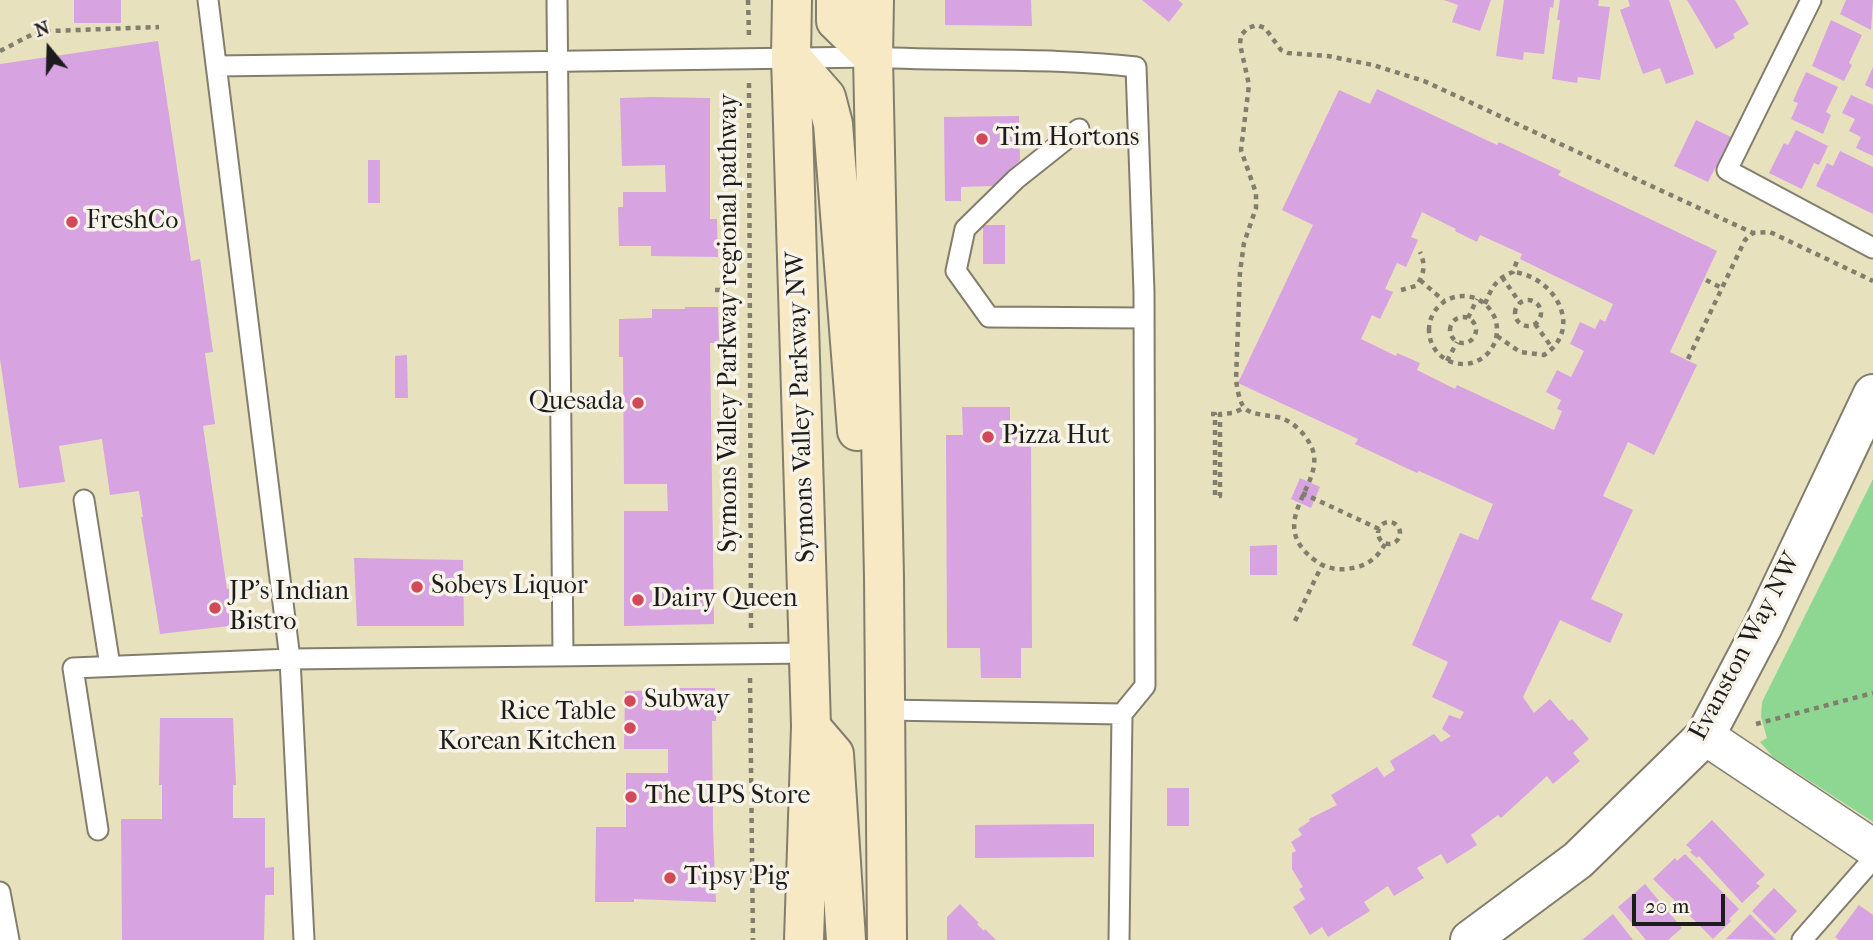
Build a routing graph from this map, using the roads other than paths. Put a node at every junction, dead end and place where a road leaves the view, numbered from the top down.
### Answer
1 (208, 0) edge
2 (557, 0) edge
3 (792, 0) edge
4 (836, 0) edge
5 (874, 0) edge
6 (1811, 0) edge
7 (791, 57) junction
8 (873, 57) junction
9 (557, 61) junction
10 (217, 66) junction
11 (1079, 129) dead end
12 (1873, 248) edge
13 (1144, 318) junction
14 (1873, 394) edge
15 (84, 500) dead end
16 (884, 577) junction
17 (809, 653) junction
18 (563, 655) junction
19 (290, 659) junction
20 (110, 666) junction
21 (886, 710) junction
22 (1122, 714) junction
23 (810, 726) junction
24 (1704, 736) junction
25 (98, 830) dead end
26 (1873, 848) edge
27 (1873, 859) edge
28 (0, 892) edge
29 (2, 914) edge
30 (802, 934) edge
31 (9, 940) edge
32 (304, 940) edge
33 (846, 940) edge
34 (887, 940) edge
35 (1119, 940) edge
36 (1470, 940) edge
37 (1802, 940) edge

1 - 10 lane
2 - 9 lane
3 - 7 main road, Symons Valley Parkway NW
4 - 8 main road
5 - 8 main road
6 - 12 lane
7 - 8 lane
7 - 9 lane
7 - 16 main road
7 - 17 main road, Symons Valley Parkway NW
8 - 13 lane
8 - 16 main road
9 - 10 lane
9 - 18 lane
10 - 19 lane
11 - 13 lane
13 - 22 lane
14 - 24 street, Evanston Way NW
15 - 20 lane
16 - 21 main road
17 - 18 lane
17 - 23 main road, Symons Valley Parkway NW
18 - 19 lane
19 - 20 lane
19 - 32 lane
20 - 25 lane
21 - 22 lane
21 - 34 main road
22 - 35 lane
23 - 30 main road, Symons Valley Parkway NW
23 - 33 main road
24 - 26 street
24 - 36 street, Evanston Way NW
27 - 37 lane
28 - 29 lane
29 - 31 lane

